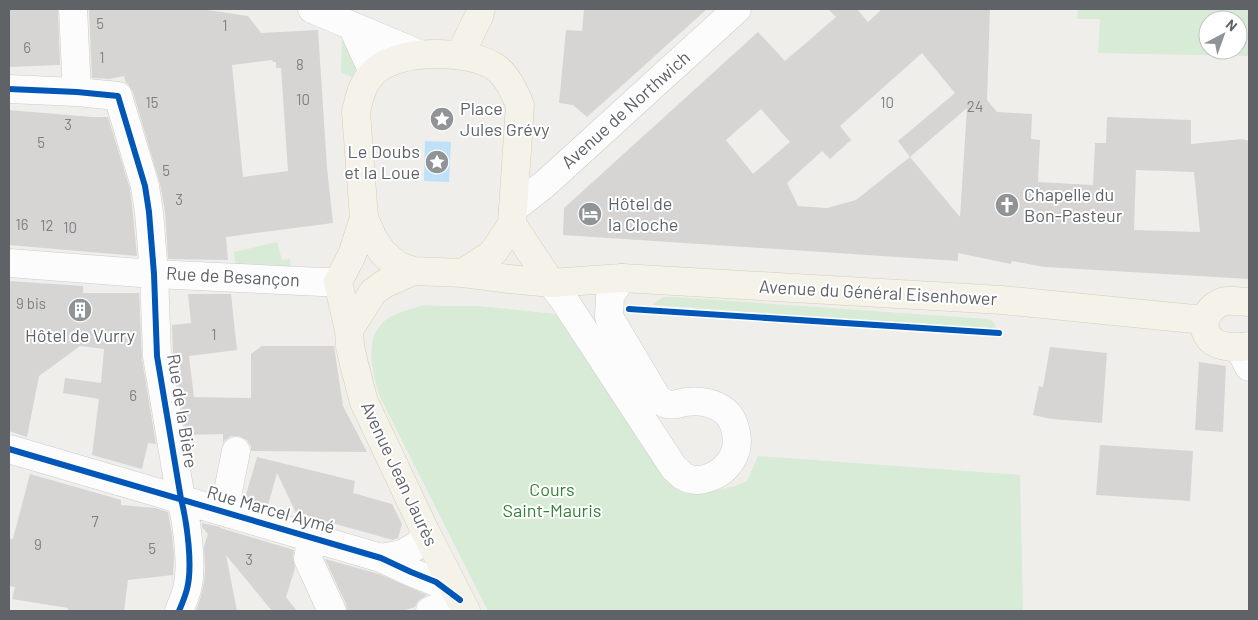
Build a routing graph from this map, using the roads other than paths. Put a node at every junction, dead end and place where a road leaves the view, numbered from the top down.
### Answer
1 (73, 9) edge
2 (312, 9) edge
3 (481, 9) edge
4 (737, 9) edge
5 (352, 26) junction
6 (419, 54) junction
7 (460, 55) junction
8 (373, 72) junction
9 (9, 88) edge
10 (76, 92) junction
11 (512, 217) junction
12 (364, 218) junction
13 (9, 263) edge
14 (413, 271) junction
15 (463, 273) junction
16 (154, 274) junction
17 (622, 278) junction
18 (551, 283) junction
19 (327, 287) junction
20 (1249, 302) edge
21 (1204, 320) junction
22 (350, 330) junction
23 (1247, 353) edge
24 (9, 449) edge
25 (236, 451) dead end
26 (181, 500) junction
27 (224, 512) junction
28 (426, 533) junction
29 (312, 537) junction
30 (381, 558) junction
31 (463, 605) edge
32 (179, 611) edge
33 (332, 611) edge
34 (430, 611) edge

1 - 10 street
2 - 5 street
3 - 7 main road
4 - 11 street, Avenue de Northwich
5 - 6 street
5 - 8 street
6 - 7 main road
6 - 8 main road
7 - 11 main road
8 - 12 main road
9 - 10 street
10 - 16 street, Rue de la Bière
11 - 15 main road
11 - 18 main road
12 - 14 main road
12 - 19 main road
13 - 16 street, Rue de Besançon
14 - 15 main road
14 - 22 main road
15 - 18 main road, Avenue du Général Eisenhower
16 - 19 street, Rue de Besançon
16 - 26 street, Rue de la Bière
17 - 18 main road, Avenue du Général Eisenhower
17 - 18 street
17 - 21 main road, Avenue du Général Eisenhower
19 - 22 main road, Avenue Jean Jaurès
20 - 21 main road
21 - 23 main road
22 - 28 main road, Avenue Jean Jaurès
24 - 26 street, Rue Marcel Aymé
25 - 27 street
26 - 27 street, Rue Marcel Aymé
26 - 32 street, Rue de la Bière
27 - 29 street, Rue Marcel Aymé
28 - 30 street
28 - 31 main road, Avenue Jean Jaurès
29 - 30 street, Rue Marcel Aymé
29 - 33 street
30 - 31 street, Rue Marcel Aymé
31 - 34 street

